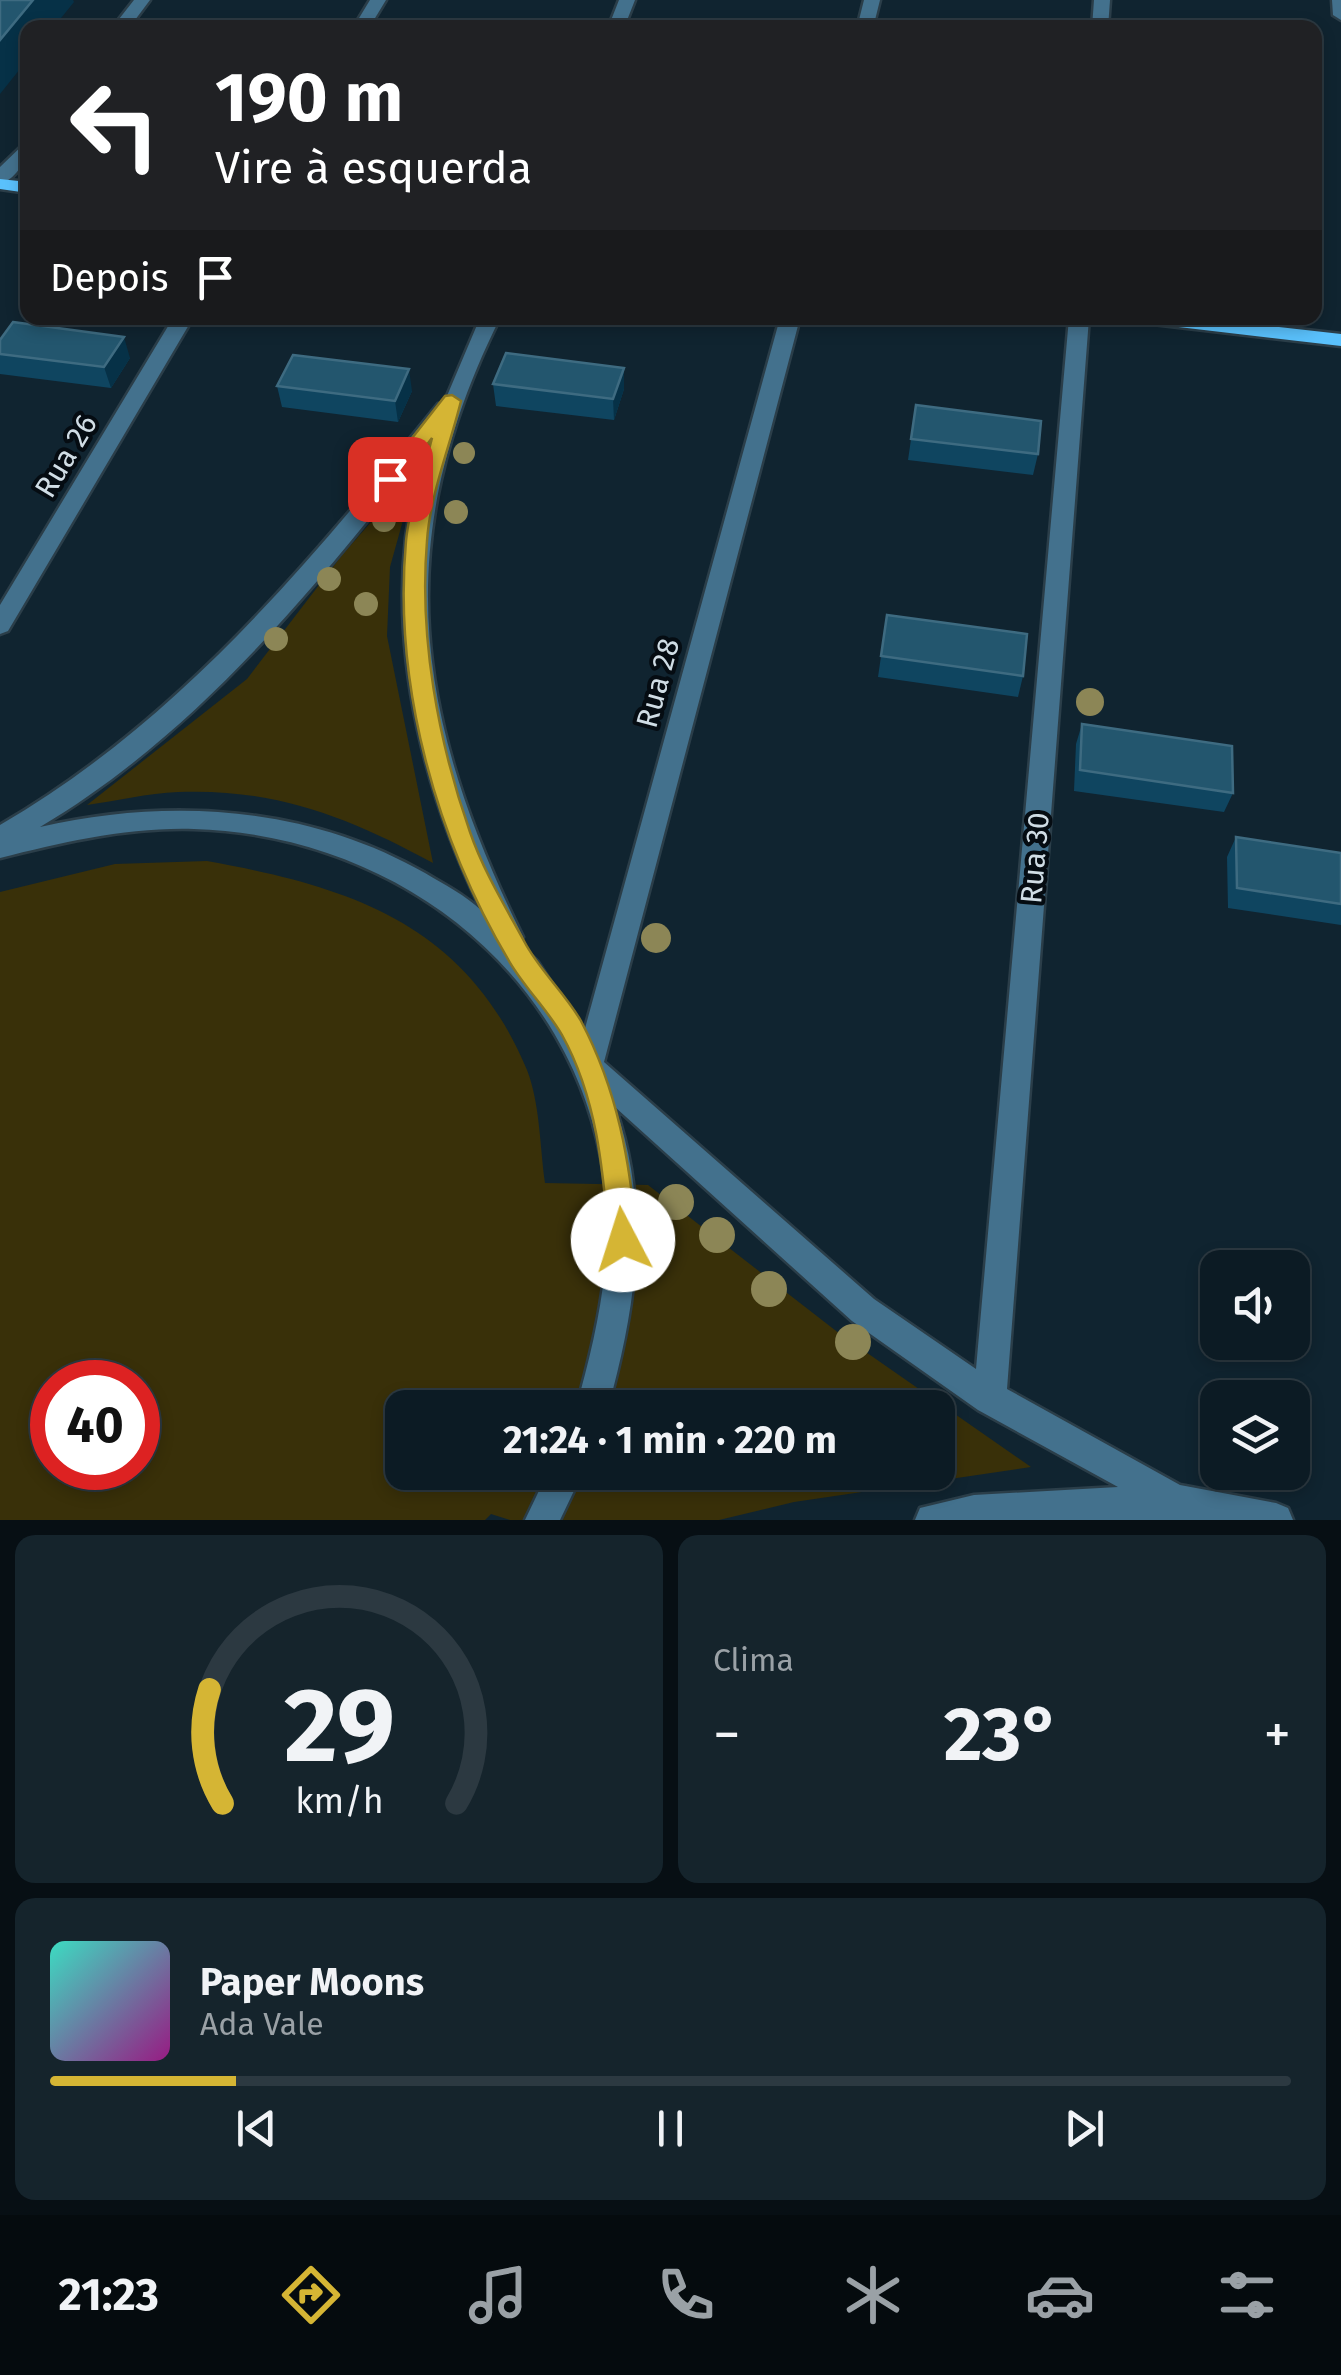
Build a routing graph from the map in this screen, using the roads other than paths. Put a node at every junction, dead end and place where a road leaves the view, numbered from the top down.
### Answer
1 (142, 0) edge
2 (1340, 0) edge
3 (1341, 15) edge
4 (126, 20) edge
5 (20, 155) edge
6 (0, 182) edge
7 (179, 325) edge
8 (487, 325) edge
9 (788, 325) edge
10 (1079, 325) edge
11 (1213, 325) edge
12 (1341, 340) edge
13 (452, 401) junction
14 (0, 625) edge
15 (0, 838) edge
16 (0, 847) edge
17 (518, 955) junction
18 (590, 1066) junction
19 (597, 1390) edge
20 (990, 1398) junction
21 (557, 1490) edge
22 (1176, 1501) junction
23 (974, 1516) edge
24 (542, 1520) edge
25 (932, 1520) edge
26 (1276, 1520) edge

1 - 4 street
2 - 3 street
5 - 6 street
7 - 14 street, Rua 26
8 - 13 street
9 - 18 street, Rua 28
10 - 20 street, Rua 30
11 - 12 main road
13 - 15 street
13 - 17 street
16 - 17 street
17 - 18 street
18 - 19 street
18 - 20 street
20 - 22 street
21 - 24 street
22 - 23 street
22 - 26 street
23 - 25 street

